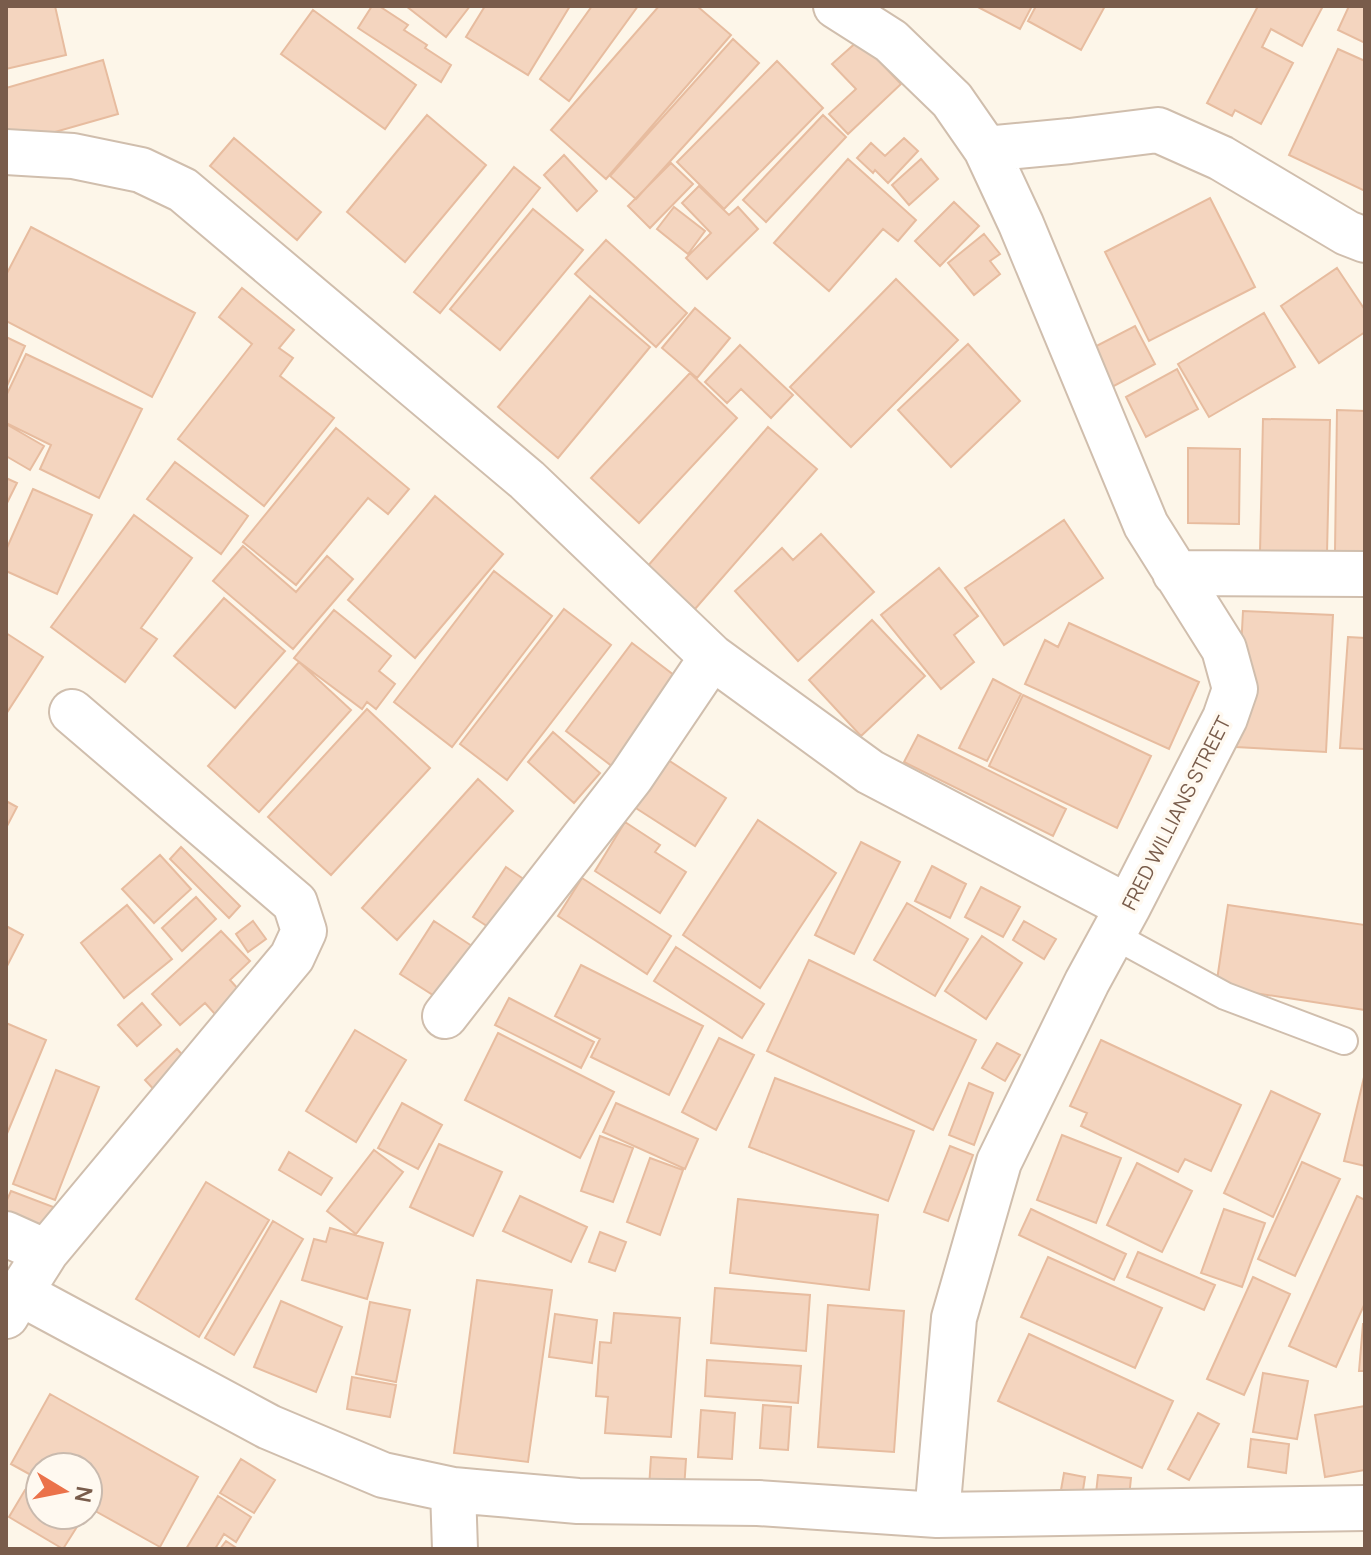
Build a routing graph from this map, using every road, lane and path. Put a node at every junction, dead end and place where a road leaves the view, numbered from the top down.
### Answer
1 (836, 6) edge
2 (986, 149) junction
3 (6, 152) edge
4 (1365, 240) edge
5 (1175, 573) junction
6 (1365, 574) edge
7 (712, 657) junction
8 (72, 712) dead end
9 (1120, 921) junction
10 (445, 1016) dead end
11 (1344, 1041) dead end
12 (6, 1234) edge
13 (46, 1252) junction
14 (13, 1304) edge
15 (453, 1490) junction
16 (1365, 1508) edge
17 (937, 1515) junction
18 (455, 1549) edge

1 - 2 street, FRED WILLIANS STREET
2 - 4 street
2 - 5 street, FRED WILLIANS STREET
3 - 7 street
5 - 6 street
5 - 9 street, FRED WILLIANS STREET
7 - 9 street
7 - 10 street
8 - 13 street
9 - 11 lane
9 - 17 street, FRED WILLIANS STREET
12 - 13 street
13 - 14 street
14 - 15 street
15 - 17 street
15 - 18 street
16 - 17 street

